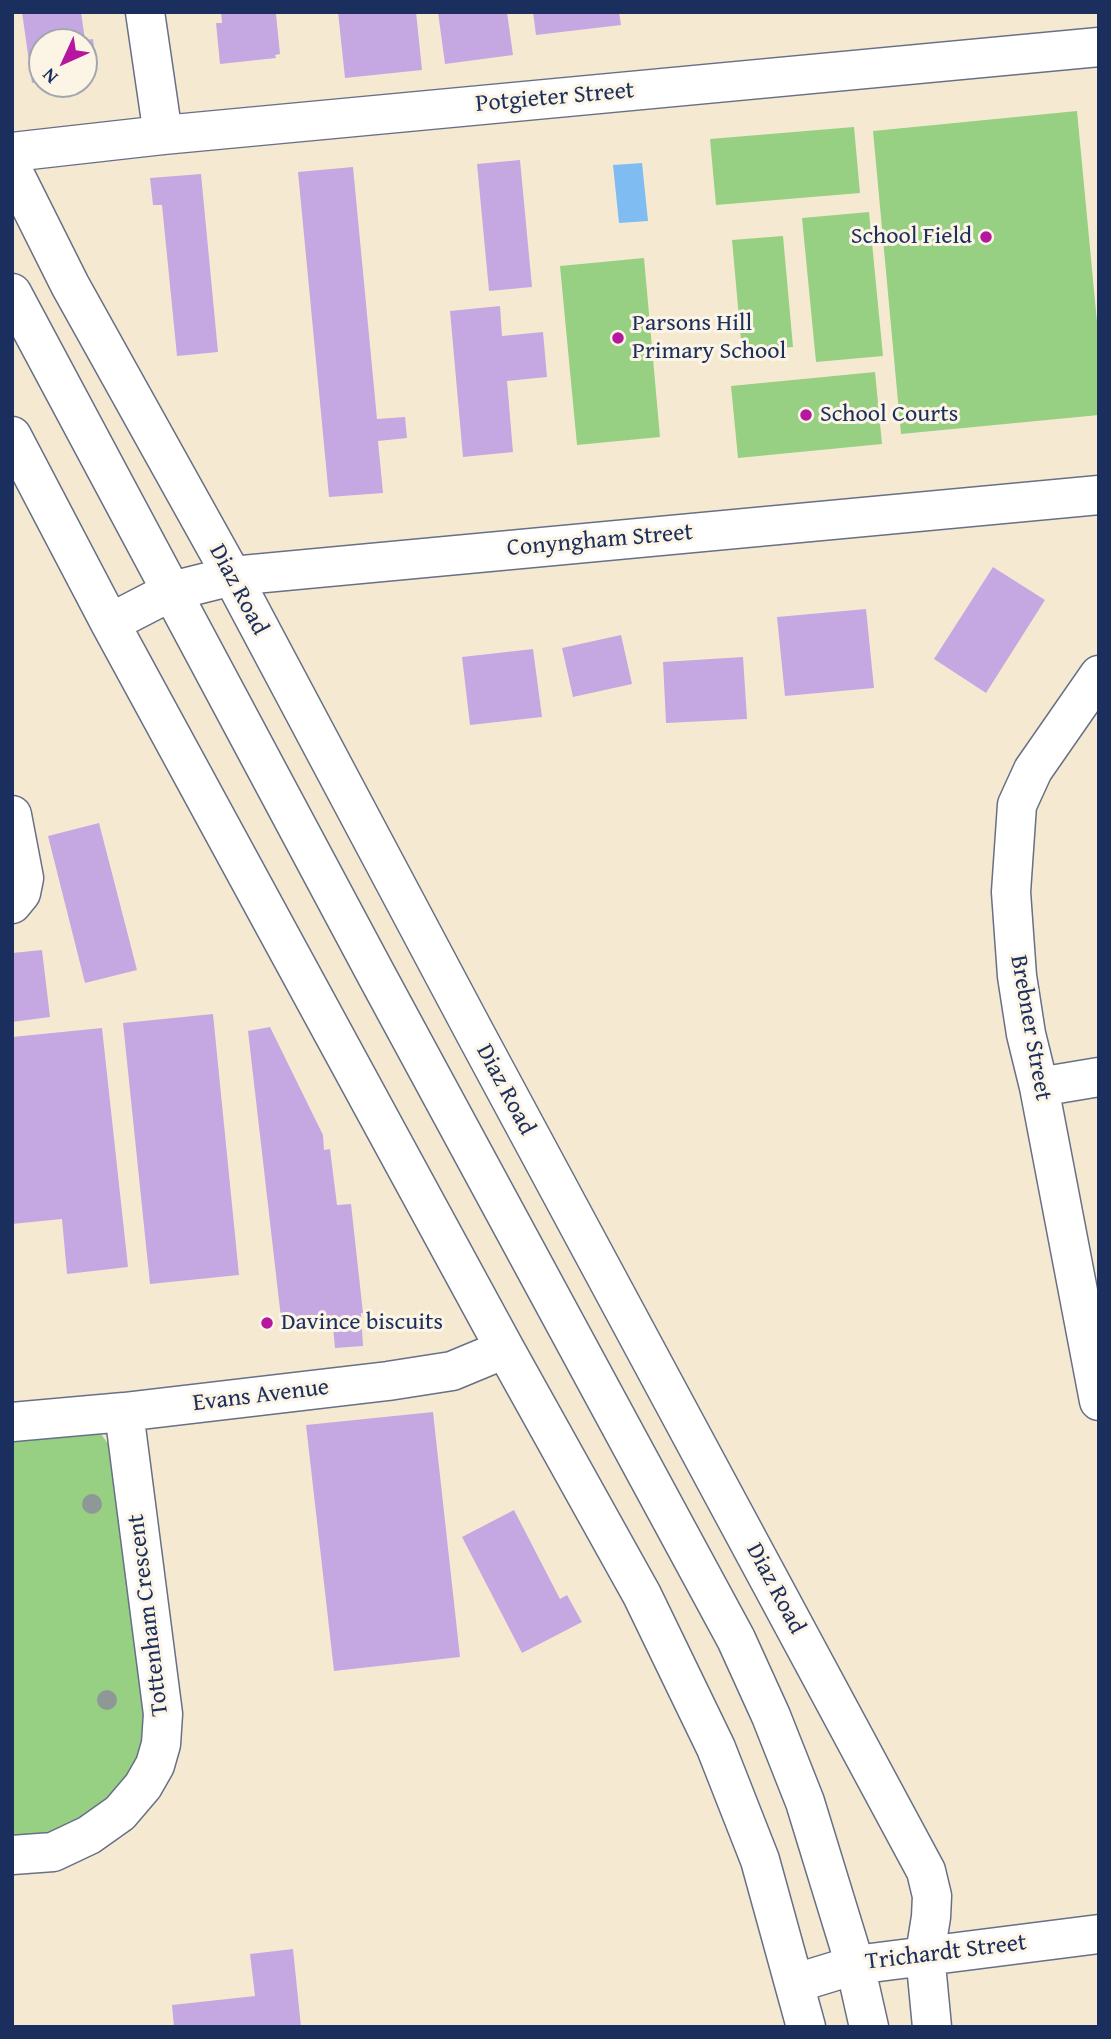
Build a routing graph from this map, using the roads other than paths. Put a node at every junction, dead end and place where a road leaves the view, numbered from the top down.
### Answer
1 (145, 12) edge
2 (1099, 47) edge
3 (163, 135) junction
4 (12, 152) edge
5 (12, 169) edge
6 (12, 293) edge
7 (12, 436) edge
8 (1099, 495) edge
9 (232, 576) junction
10 (172, 592) junction
11 (110, 623) junction
12 (1099, 675) edge
13 (12, 815) edge
14 (12, 904) edge
15 (1099, 1077) edge
16 (1039, 1087) junction
17 (505, 1349) junction
18 (1099, 1401) edge
19 (124, 1412) junction
20 (12, 1422) edge
21 (12, 1855) edge
22 (1099, 1934) edge
23 (925, 1954) junction
24 (855, 1965) junction
25 (796, 1983) junction
26 (806, 2027) edge
27 (869, 2027) edge
28 (932, 2027) edge

1 - 3 street
2 - 3 street, Potgieter Street
3 - 4 street, Potgieter Street
5 - 9 street, Diaz Road
6 - 10 street
7 - 11 street
8 - 9 street, Conyngham Street
9 - 10 street, Conyngham Street
9 - 23 street, Diaz Road
10 - 11 street, Conyngham Street
10 - 24 street
11 - 17 street
12 - 16 street, Brebner Street
13 - 14 street
15 - 16 street
16 - 18 street, Brebner Street
17 - 19 street, Evans Avenue
17 - 25 street
19 - 20 street, Evans Avenue
19 - 21 street, Tottenham Crescent
22 - 23 street, Trichardt Street
23 - 24 street, Trichardt Street
23 - 28 street, Diaz Road
24 - 25 street, Trichardt Street
24 - 27 street
25 - 26 street

